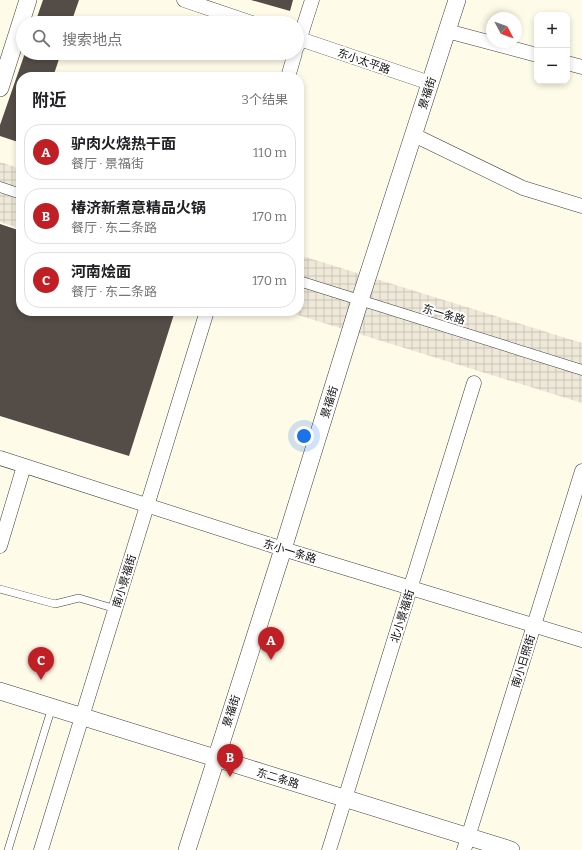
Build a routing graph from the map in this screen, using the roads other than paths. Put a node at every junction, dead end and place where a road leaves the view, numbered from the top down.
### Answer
1 (28, 0) edge
2 (184, 0) edge
3 (312, 0) edge
4 (457, 0) edge
5 (23, 16) edge
6 (231, 16) edge
7 (304, 24) edge
8 (447, 31) junction
9 (16, 38) edge
10 (304, 44) edge
11 (534, 54) edge
12 (293, 60) edge
13 (570, 64) edge
14 (582, 67) edge
15 (289, 72) edge
16 (430, 84) junction
17 (0, 88) edge
18 (414, 135) junction
19 (0, 187) edge
20 (16, 192) edge
21 (582, 206) edge
22 (304, 283) edge
23 (360, 300) junction
24 (205, 316) edge
25 (582, 370) edge
26 (474, 383) dead end
27 (0, 458) edge
28 (24, 466) junction
29 (582, 471) edge
30 (148, 506) junction
31 (0, 546) edge
32 (283, 549) junction
33 (410, 588) junction
34 (0, 589) edge
35 (116, 609) junction
36 (534, 625) junction
37 (582, 640) edge
38 (0, 691) edge
39 (52, 707) junction
40 (82, 716) junction
41 (216, 758) junction
42 (345, 798) junction
43 (466, 843) edge
44 (8, 850) edge
45 (41, 850) edge
46 (187, 850) edge
47 (329, 850) edge
48 (511, 850) edge

1 - 5 street
2 - 6 street
3 - 7 street
4 - 8 street, 景福街
8 - 11 street
8 - 16 street, 景福街
9 - 17 street
10 - 16 street, 东小太平路
12 - 15 street
13 - 14 street
16 - 18 street, 景福街
18 - 21 street
18 - 23 street, 景福街
19 - 20 street
22 - 23 street, 东一条路
23 - 25 street, 东一条路
23 - 32 street, 景福街
24 - 30 street, 南小景福街
26 - 33 street, 北小景福街
27 - 28 street, 东小一条路
28 - 30 street, 东小一条路
28 - 31 street
29 - 36 street, 南小日照街
30 - 32 street, 东小一条路
30 - 35 street, 南小景福街
32 - 33 street, 东小一条路
32 - 41 street, 景福街
33 - 36 street, 东小一条路
33 - 42 street, 北小景福街
34 - 35 lane
35 - 40 street, 南小景福街
36 - 37 street, 东小一条路
36 - 43 street, 南小日照街
38 - 39 street, 东二条路
39 - 40 street, 东二条路
39 - 44 lane
40 - 41 street, 东二条路
40 - 45 street, 南小景福街
41 - 42 street, 东二条路
41 - 46 street, 景福街
42 - 43 street, 东二条路
42 - 47 street, 北小景福街
43 - 48 street, 东二条路

